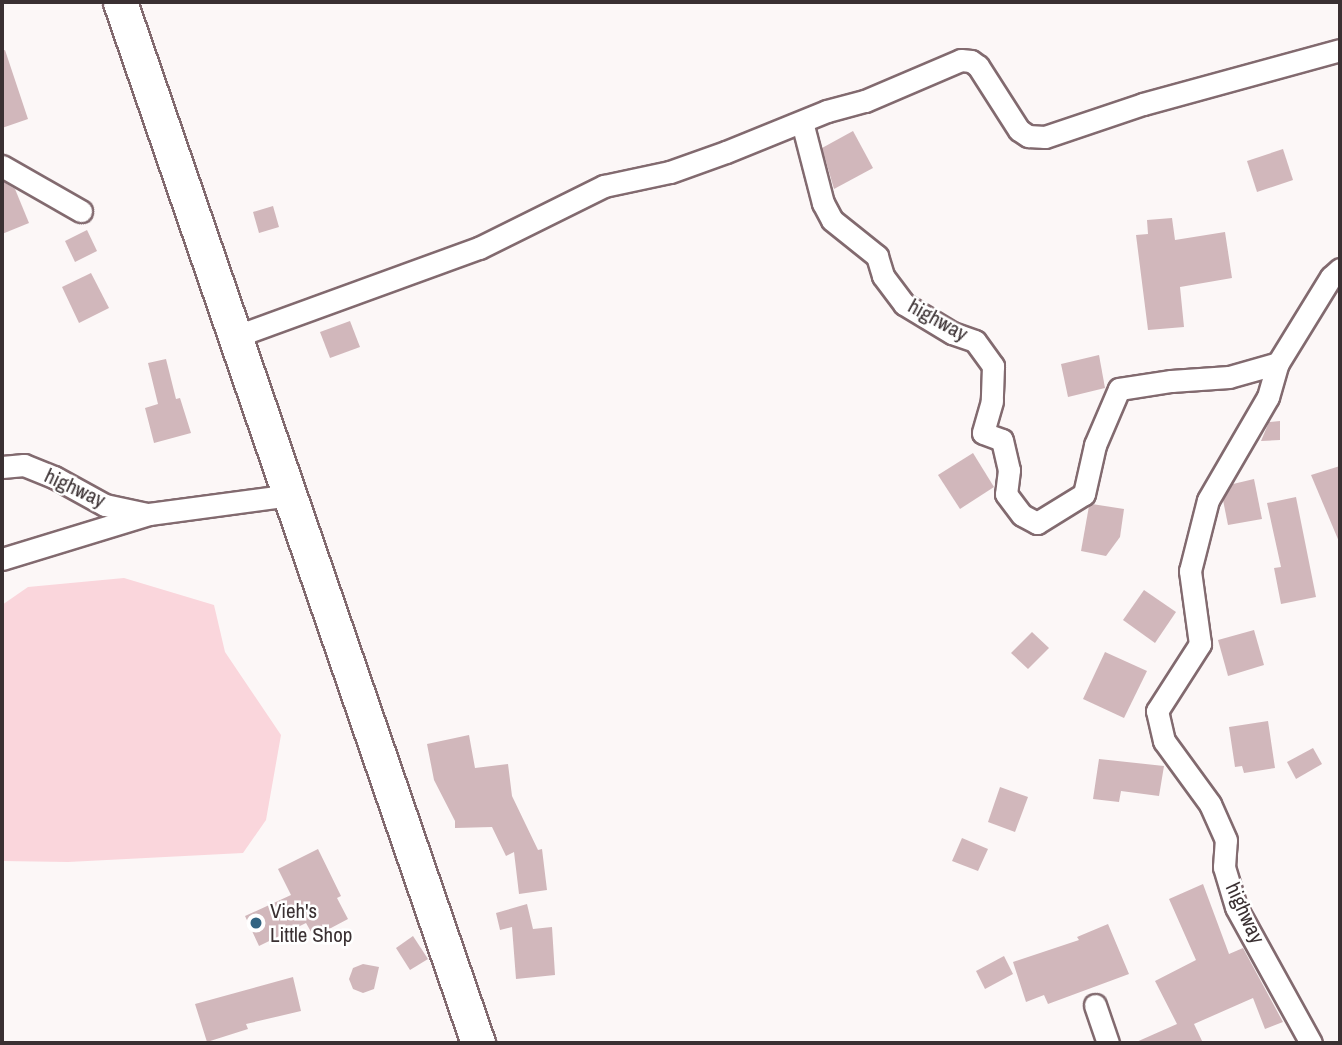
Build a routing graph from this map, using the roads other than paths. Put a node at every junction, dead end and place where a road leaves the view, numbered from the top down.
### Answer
1 (120, 2) edge
2 (1340, 50) edge
3 (802, 122) junction
4 (2, 166) edge
5 (81, 211) dead end
6 (1340, 269) edge
7 (233, 337) junction
8 (1278, 363) junction
9 (2, 467) edge
10 (292, 495) junction
11 (149, 514) junction
12 (2, 559) edge
13 (1095, 1005) dead end
14 (478, 1043) edge
15 (1108, 1043) edge
16 (1311, 1043) edge

1 - 7 main road
2 - 3 street
3 - 7 street
3 - 8 street, highway
4 - 5 street
6 - 8 street, highway
7 - 10 main road
8 - 16 street, highway
9 - 11 street, highway
10 - 11 street, highway
10 - 14 main road
11 - 12 street, highway
13 - 15 street

